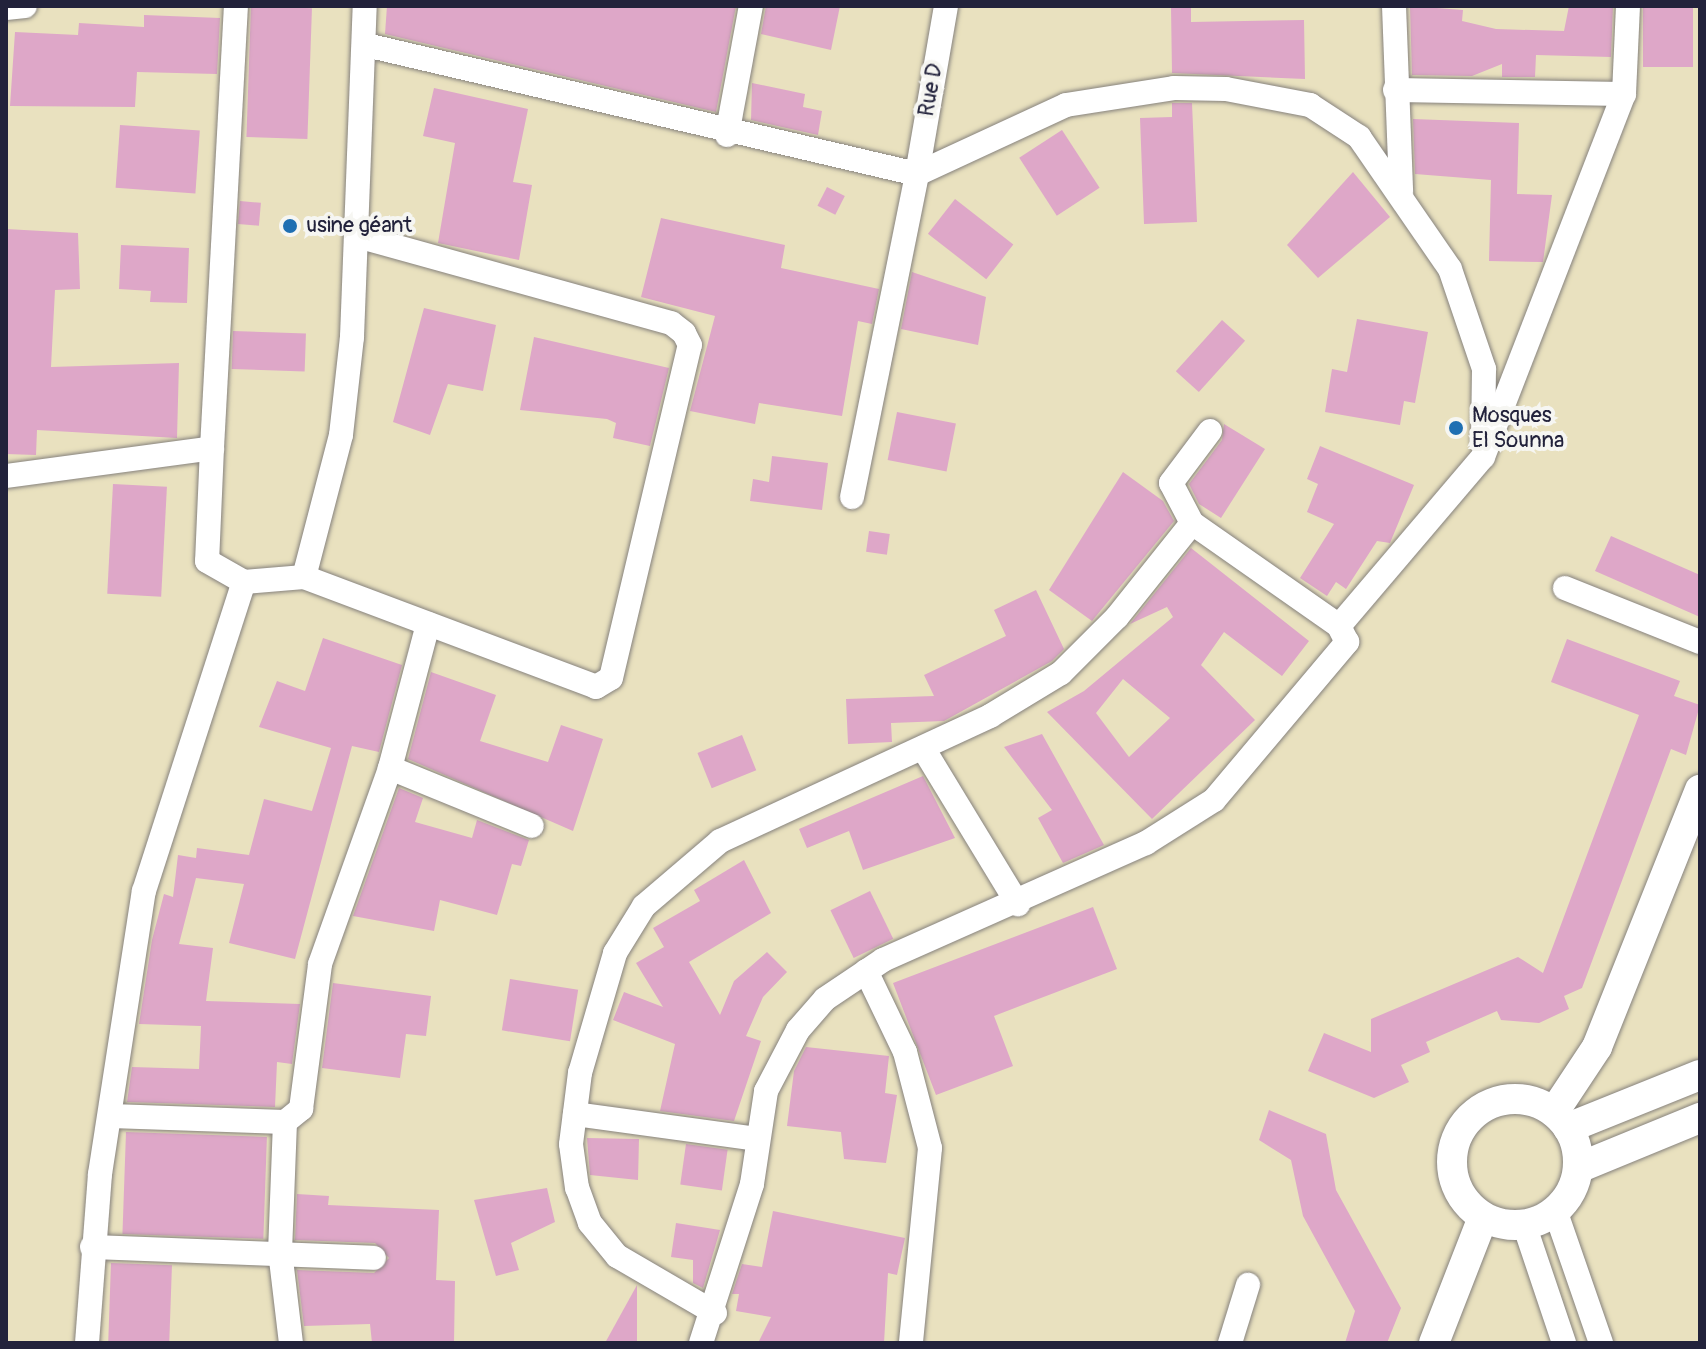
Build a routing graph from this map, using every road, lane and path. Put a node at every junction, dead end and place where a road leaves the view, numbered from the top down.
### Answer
1 (25, 6) edge
2 (236, 6) edge
3 (365, 6) edge
4 (751, 6) edge
5 (946, 6) edge
6 (1394, 6) edge
7 (1628, 6) edge
8 (6, 8) edge
9 (366, 45) junction
10 (1395, 90) junction
11 (1624, 94) junction
12 (727, 135) junction
13 (917, 174) junction
14 (1401, 192) junction
15 (357, 236) junction
16 (1210, 431) dead end
17 (212, 448) junction
18 (1483, 457) junction
19 (6, 476) edge
20 (852, 497) dead end
21 (1192, 523) junction
22 (304, 577) junction
23 (244, 582) junction
24 (1565, 588) dead end
25 (428, 624) junction
26 (1339, 626) junction
27 (1700, 642) edge
28 (923, 748) junction
29 (390, 768) junction
30 (1700, 790) edge
31 (532, 826) dead end
32 (1018, 904) junction
33 (866, 971) junction
34 (1700, 1075) edge
35 (575, 1114) junction
36 (111, 1116) junction
37 (1700, 1118) edge
38 (1561, 1120) junction
39 (285, 1122) junction
40 (757, 1139) junction
41 (1578, 1168) junction
42 (1555, 1210) junction
43 (1483, 1217) junction
44 (1524, 1224) junction
45 (92, 1247) junction
46 (280, 1251) junction
47 (374, 1258) dead end
48 (1248, 1285) dead end
49 (715, 1313) junction
50 (87, 1343) edge
51 (291, 1343) edge
52 (701, 1343) edge
53 (911, 1343) edge
54 (1230, 1343) edge
55 (1434, 1343) edge
56 (1564, 1343) edge
57 (1601, 1343) edge

1 - 8 street
2 - 17 street
3 - 9 street
4 - 12 street
5 - 13 street, Rue D
6 - 10 street
7 - 11 street
9 - 12 street
9 - 15 street
10 - 11 street
10 - 14 street
11 - 18 street
12 - 13 street
13 - 14 street
13 - 20 street, Rue D
14 - 18 street
15 - 22 street
15 - 25 street
16 - 21 street
17 - 19 street
17 - 23 street
18 - 26 street
21 - 26 street
21 - 28 street
22 - 23 street
22 - 25 street
23 - 36 street
24 - 27 street
25 - 29 street
26 - 32 street
28 - 32 street
28 - 35 street
29 - 31 street
29 - 39 street
30 - 38 street
32 - 33 street
33 - 40 street
33 - 53 street
34 - 38 street
35 - 40 street
35 - 49 street
36 - 39 street
36 - 45 street
37 - 41 street
38 - 41 street
38 - 43 street
39 - 46 street
40 - 49 street
41 - 42 street
42 - 44 street
42 - 57 street
43 - 44 street
43 - 55 street
44 - 56 street
45 - 46 street
45 - 50 street
46 - 47 street
46 - 51 street
48 - 54 street
49 - 52 street

